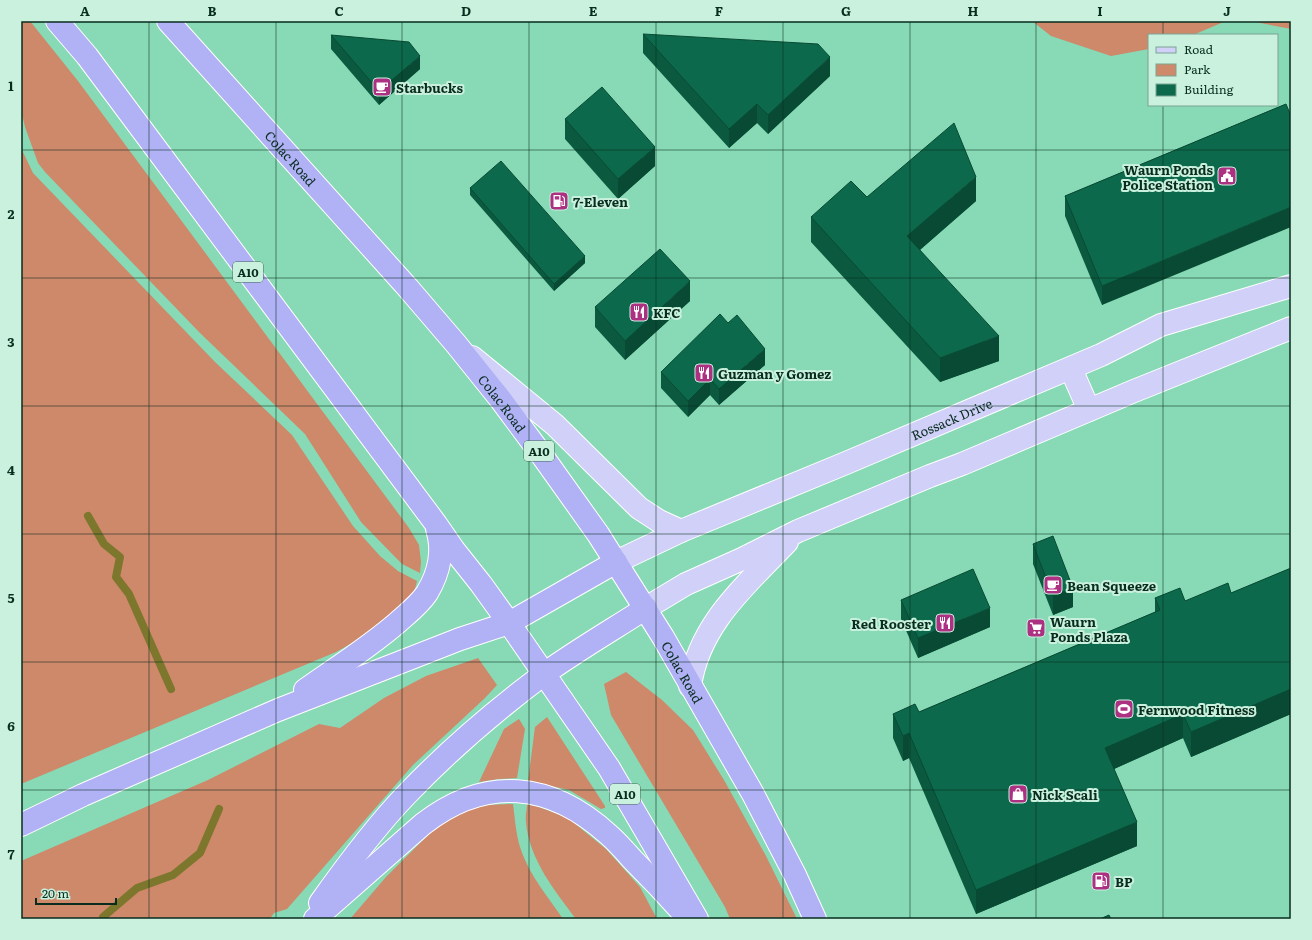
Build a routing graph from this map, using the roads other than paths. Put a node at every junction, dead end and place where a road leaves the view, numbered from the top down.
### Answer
1 (57, 21) edge
2 (168, 21) edge
3 (1291, 286) edge
4 (1291, 328) edge
5 (456, 344) junction
6 (1070, 369) junction
7 (1089, 410) junction
8 (436, 524) junction
9 (681, 531) junction
10 (798, 531) junction
11 (616, 562) junction
12 (646, 608) junction
13 (509, 623) junction
14 (545, 674) junction
15 (690, 686) junction
16 (278, 710) junction
17 (21, 825) edge
18 (308, 919) edge
19 (315, 919) edge
20 (689, 919) edge
21 (697, 919) edge
22 (815, 919) edge

1 - 8 highway, A10
2 - 5 highway, Colac Road / A10
3 - 6 main road, Rossack Drive
4 - 7 main road
5 - 9 main road
5 - 11 highway, Colac Road / A10
6 - 7 main road
6 - 9 main road, Rossack Drive
7 - 10 main road
8 - 13 highway, A10
8 - 16 highway
9 - 11 main road, Rossack Drive
10 - 12 main road
10 - 15 main road
11 - 12 highway, Colac Road / A10
11 - 13 highway
12 - 14 highway
12 - 15 highway, Colac Road / A10
13 - 14 highway, A10
13 - 16 highway
14 - 18 highway
14 - 21 highway, A10
15 - 22 highway, Colac Road / A10
16 - 17 highway
19 - 20 highway

